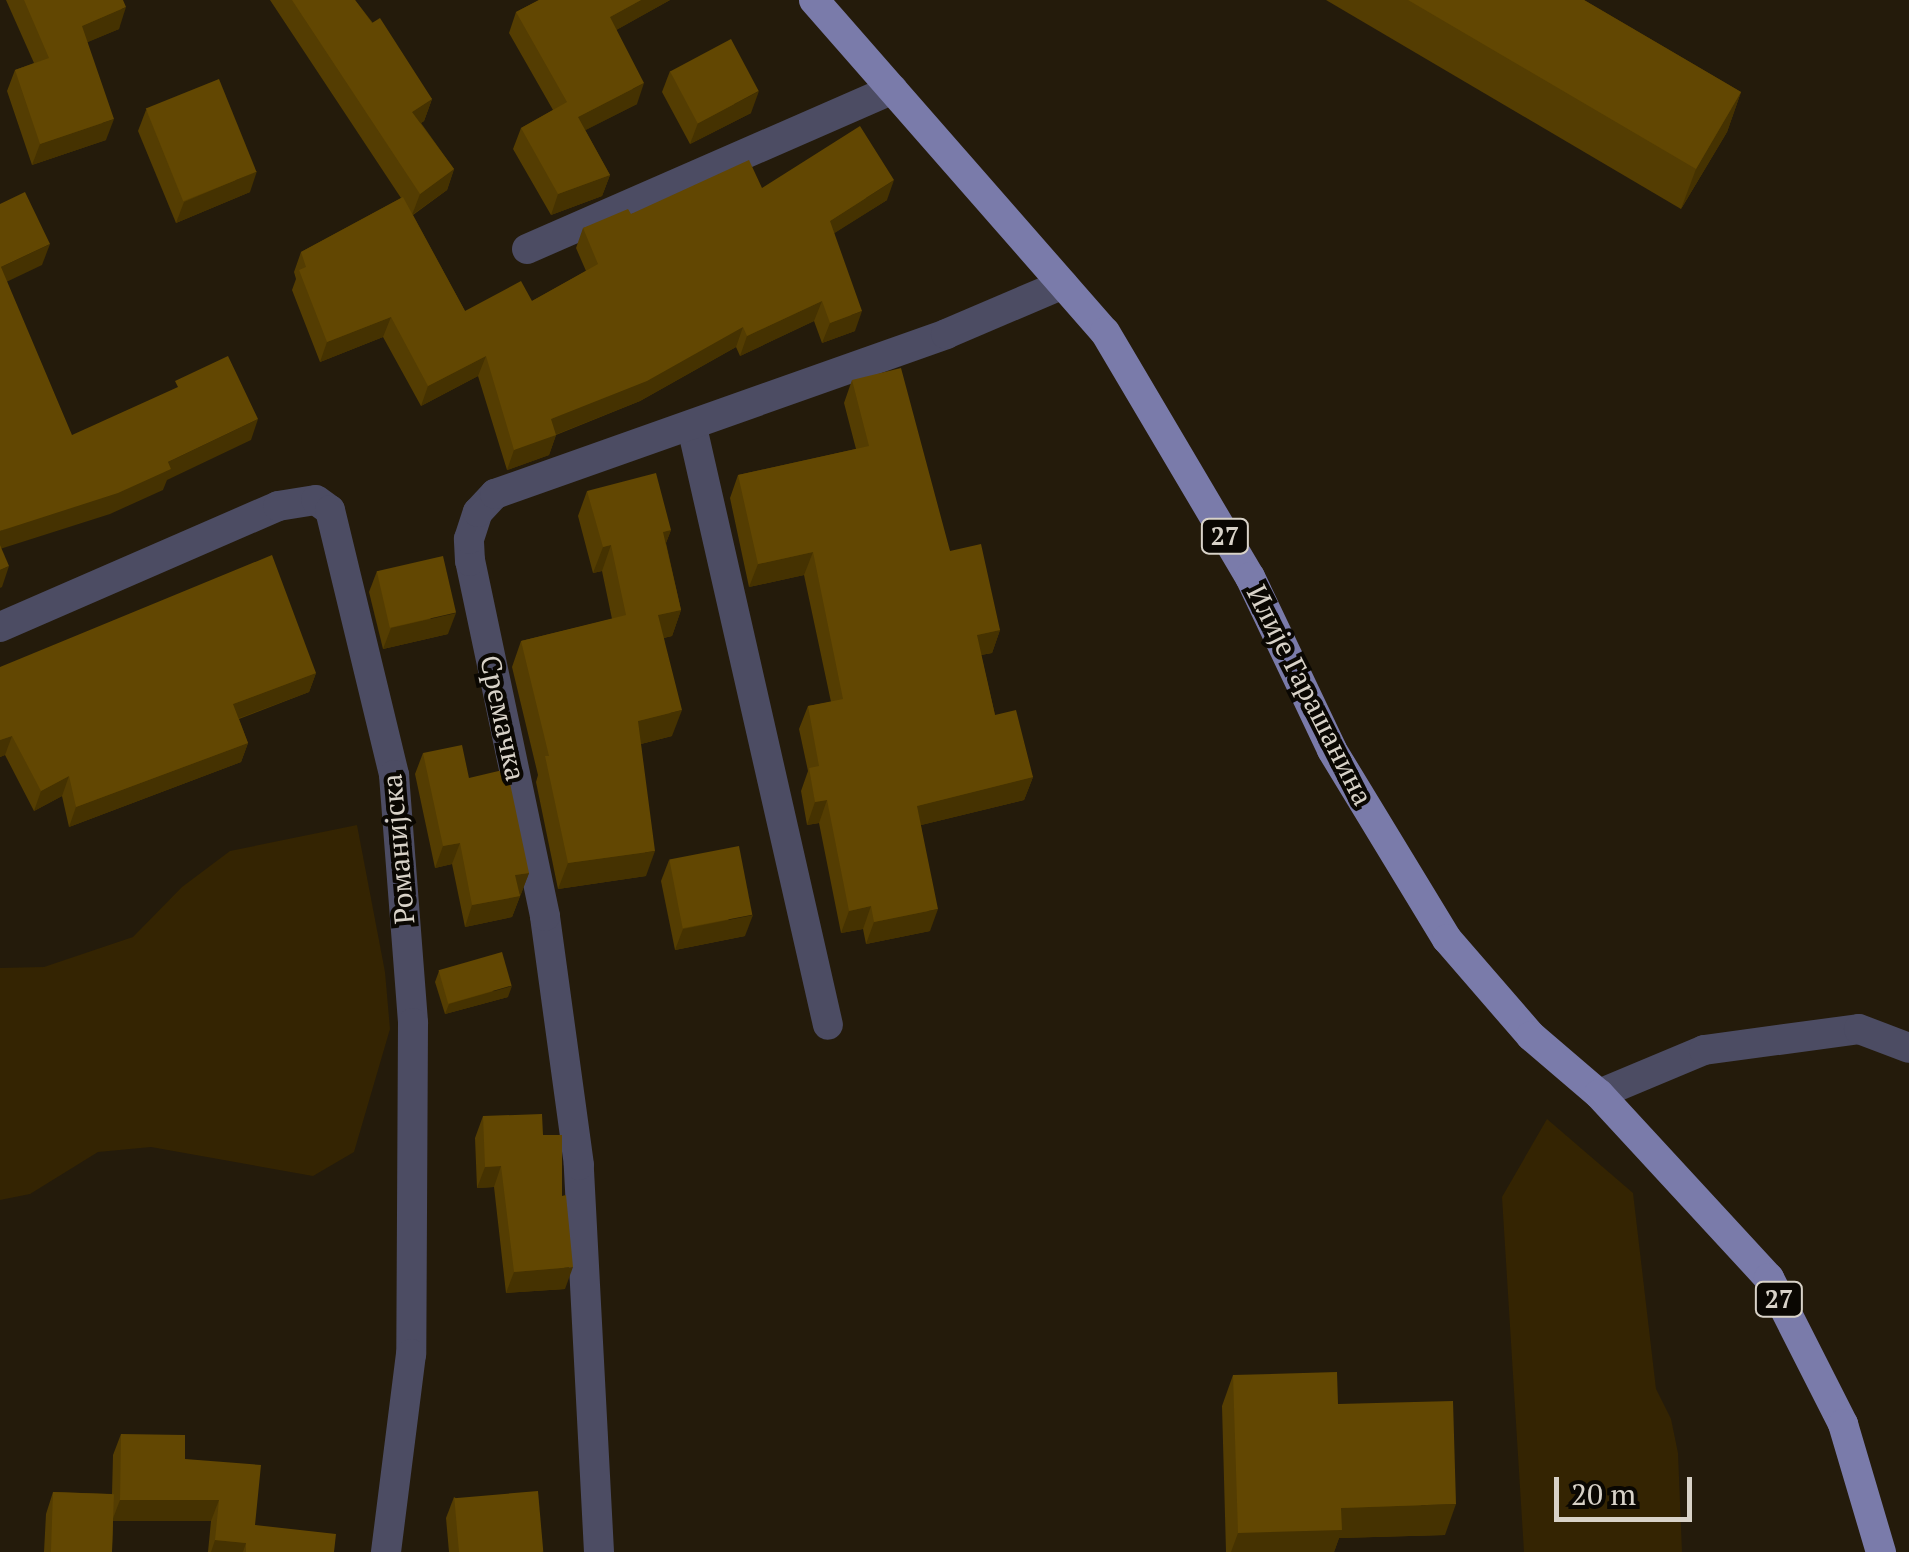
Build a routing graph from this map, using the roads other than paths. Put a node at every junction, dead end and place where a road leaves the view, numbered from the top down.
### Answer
1 (814, 0) edge
2 (892, 89) junction
3 (527, 250) dead end
4 (1062, 284) junction
5 (692, 427) junction
6 (0, 627) edge
7 (828, 1025) dead end
8 (1909, 1048) edge
9 (1599, 1094) junction
10 (386, 1552) edge
11 (599, 1552) edge
12 (1881, 1552) edge

1 - 2 main road, Илије Гарашанина / 27
2 - 3 street
2 - 4 main road, Илије Гарашанина / 27
4 - 5 street, Сремачка
4 - 9 main road, Илије Гарашанина / 27
5 - 7 street
5 - 11 street, Сремачка
6 - 10 street, Романијска
8 - 9 street
9 - 12 main road, 27

